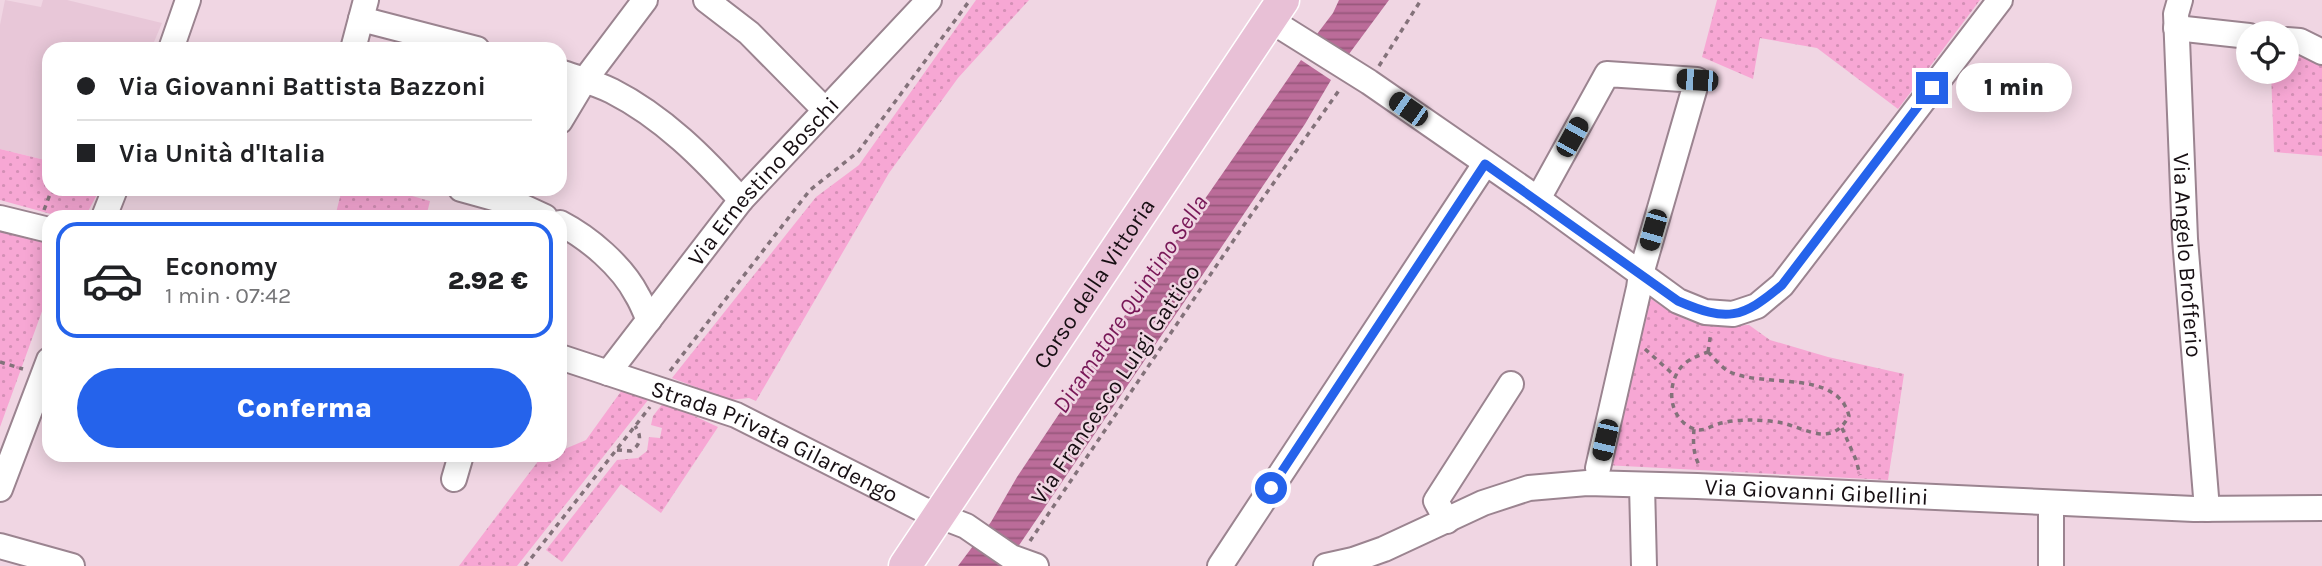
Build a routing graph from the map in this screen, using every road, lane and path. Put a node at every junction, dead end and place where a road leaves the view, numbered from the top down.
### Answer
1 (188, 0) edge
2 (645, 0) edge
3 (706, 0) edge
4 (970, 0) edge
5 (1421, 0) edge
6 (2000, 0) edge
7 (2180, 0) edge
8 (914, 5) edge
9 (364, 9) edge
10 (1276, 10) edge
11 (2176, 28) junction
12 (2236, 35) edge
13 (2299, 41) edge
14 (173, 42) edge
15 (355, 42) edge
16 (457, 42) edge
17 (2322, 52) edge
18 (567, 75) edge
19 (1355, 75) junction
20 (584, 81) junction
21 (567, 109) edge
22 (825, 110) junction
23 (1485, 164) junction
24 (489, 196) edge
25 (1538, 199) junction
26 (741, 201) junction
27 (521, 204) edge
28 (0, 218) edge
29 (42, 221) edge
30 (567, 228) edge
31 (1640, 274) junction
32 (649, 320) junction
33 (1712, 323) dead end
34 (1628, 340) junction
35 (1709, 352) junction
36 (567, 360) edge
37 (0, 362) edge
38 (23, 369) dead end
39 (608, 373) junction
40 (667, 375) dead end
41 (1675, 376) junction
42 (42, 378) edge
43 (1511, 384) dead end
44 (650, 407) dead end
45 (635, 426) junction
46 (1842, 428) junction
47 (1694, 429) junction
48 (617, 450) junction
49 (459, 462) edge
50 (1598, 468) dead end
51 (1703, 473) dead end
52 (454, 479) dead end
53 (1861, 480) dead end
54 (1642, 485) junction
55 (0, 489) edge
56 (2051, 503) junction
57 (2322, 508) edge
58 (2207, 509) junction
59 (939, 515) junction
60 (1447, 521) junction
61 (0, 546) edge
62 (1021, 561) edge
63 (1644, 564) edge
64 (72, 566) edge
65 (525, 566) edge
66 (905, 566) edge
67 (1220, 566) edge
68 (1326, 566) edge
69 (2052, 566) edge

1 - 14 street
2 - 20 street
3 - 22 street
4 - 40 path
5 - 19 path, Via Francesco Luigi Gattico
6 - 31 street
7 - 11 street, Via Angelo Brofferio
8 - 22 street, Via Ernestino Boschi
9 - 15 street
9 - 16 street
10 - 19 street
10 - 59 main road, Corso della Vittoria
11 - 12 street
11 - 58 street, Via Angelo Brofferio
13 - 17 street
18 - 20 street
19 - 23 street
19 - 62 path, Via Francesco Luigi Gattico
20 - 21 street
20 - 26 street
22 - 26 street, Via Ernestino Boschi
23 - 25 street
23 - 67 street
24 - 27 street
25 - 31 street
25 - 31 street
26 - 32 street, Via Ernestino Boschi
28 - 29 street
30 - 32 street
31 - 34 street
32 - 39 street, Via Ernestino Boschi
33 - 35 path
34 - 41 path
34 - 50 street
35 - 41 path
35 - 46 path
36 - 39 street, Strada Privata Gilardengo
37 - 38 path
39 - 59 street, Strada Privata Gilardengo
41 - 47 path
42 - 55 street
43 - 60 street
44 - 45 path
45 - 48 path
45 - 48 path
46 - 47 path
46 - 53 path
47 - 51 path
48 - 65 path
49 - 52 street
54 - 56 street, Via Giovanni Gibellini
54 - 60 street, Via Giovanni Gibellini
54 - 63 street
56 - 58 street, Via Giovanni Gibellini
56 - 69 street
57 - 58 street, Via Giovanni Gibellini
59 - 62 street
59 - 66 main road, Corso della Vittoria
60 - 68 street, Via Giovanni Gibellini
61 - 64 street

